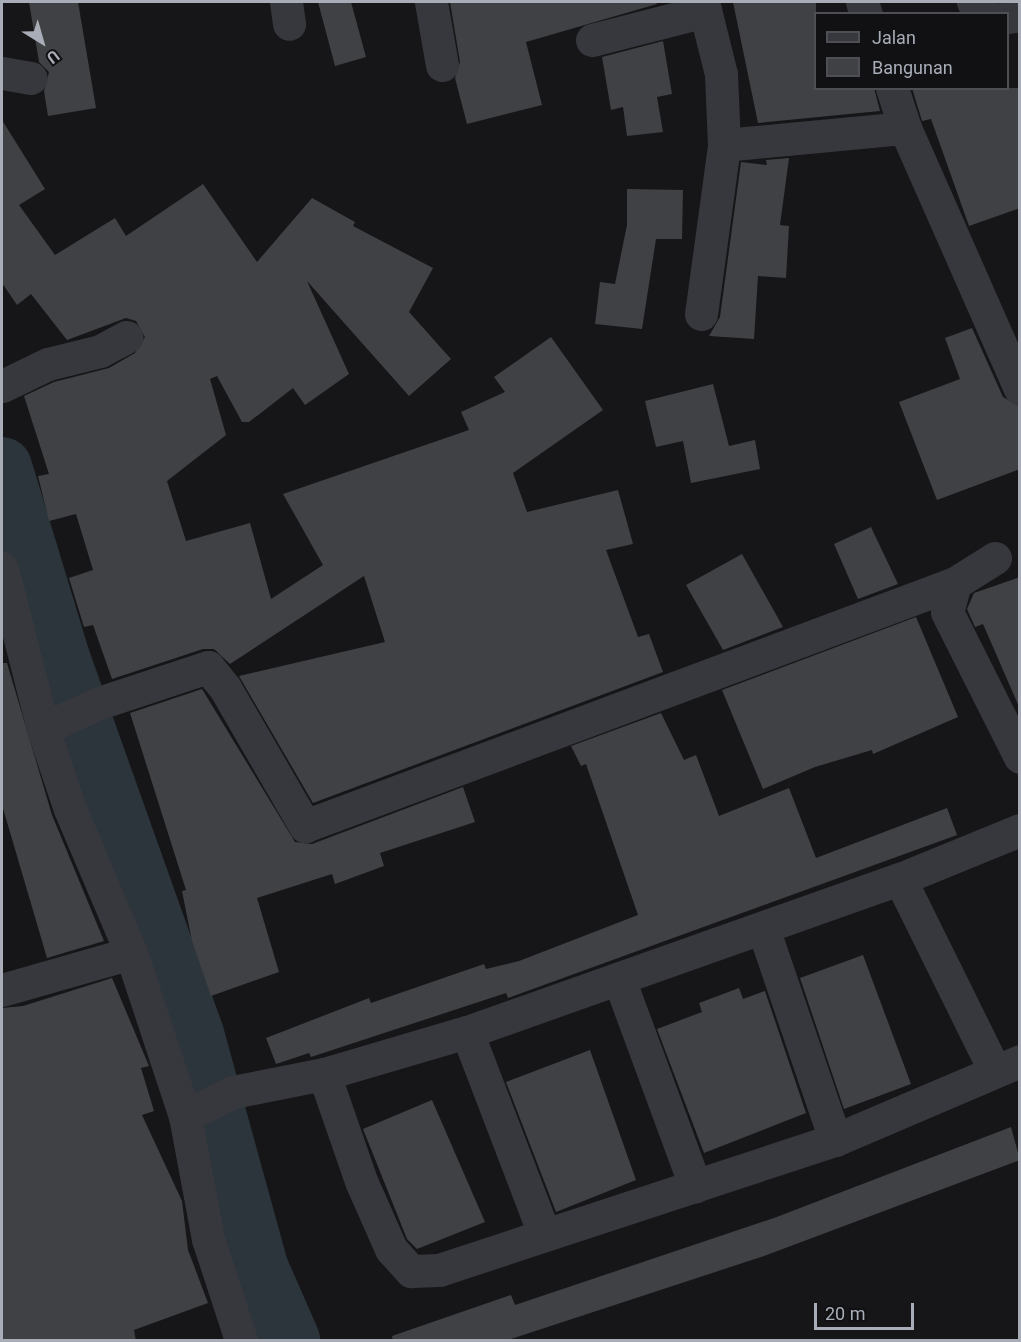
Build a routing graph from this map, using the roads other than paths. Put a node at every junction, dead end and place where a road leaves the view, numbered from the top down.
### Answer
1 (431, 2) edge
2 (972, 2) edge
3 (704, 6) edge
4 (984, 12) edge
5 (592, 40) dead end
6 (442, 65) dead end
7 (893, 90) edge
8 (905, 128) junction
9 (724, 145) junction
10 (701, 314) dead end
11 (126, 337) dead end
12 (2, 386) edge
13 (1020, 389) edge
14 (995, 558) dead end
15 (2, 568) edge
16 (955, 584) junction
17 (55, 725) junction
18 (1020, 757) edge
19 (1020, 830) edge
20 (900, 879) junction
21 (763, 928) junction
22 (131, 952) junction
23 (619, 979) junction
24 (2, 990) edge
25 (467, 1032) junction
26 (1007, 1066) edge
27 (324, 1074) junction
28 (190, 1113) junction
29 (835, 1140) junction
30 (695, 1186) junction
31 (544, 1234) junction
32 (241, 1341) edge

1 - 6 street
2 - 4 street
3 - 5 street
3 - 9 street
7 - 8 street
8 - 9 street
8 - 13 street
9 - 10 street
11 - 12 street
14 - 16 street
15 - 17 street
16 - 17 street
16 - 18 street
17 - 22 street
19 - 20 street
20 - 21 street
20 - 26 street
21 - 23 street
21 - 29 street
22 - 24 street
22 - 28 street
23 - 25 street
23 - 30 street
25 - 27 street
25 - 31 street
26 - 29 street
27 - 28 street
27 - 31 street
28 - 32 street
29 - 30 street
30 - 31 street

